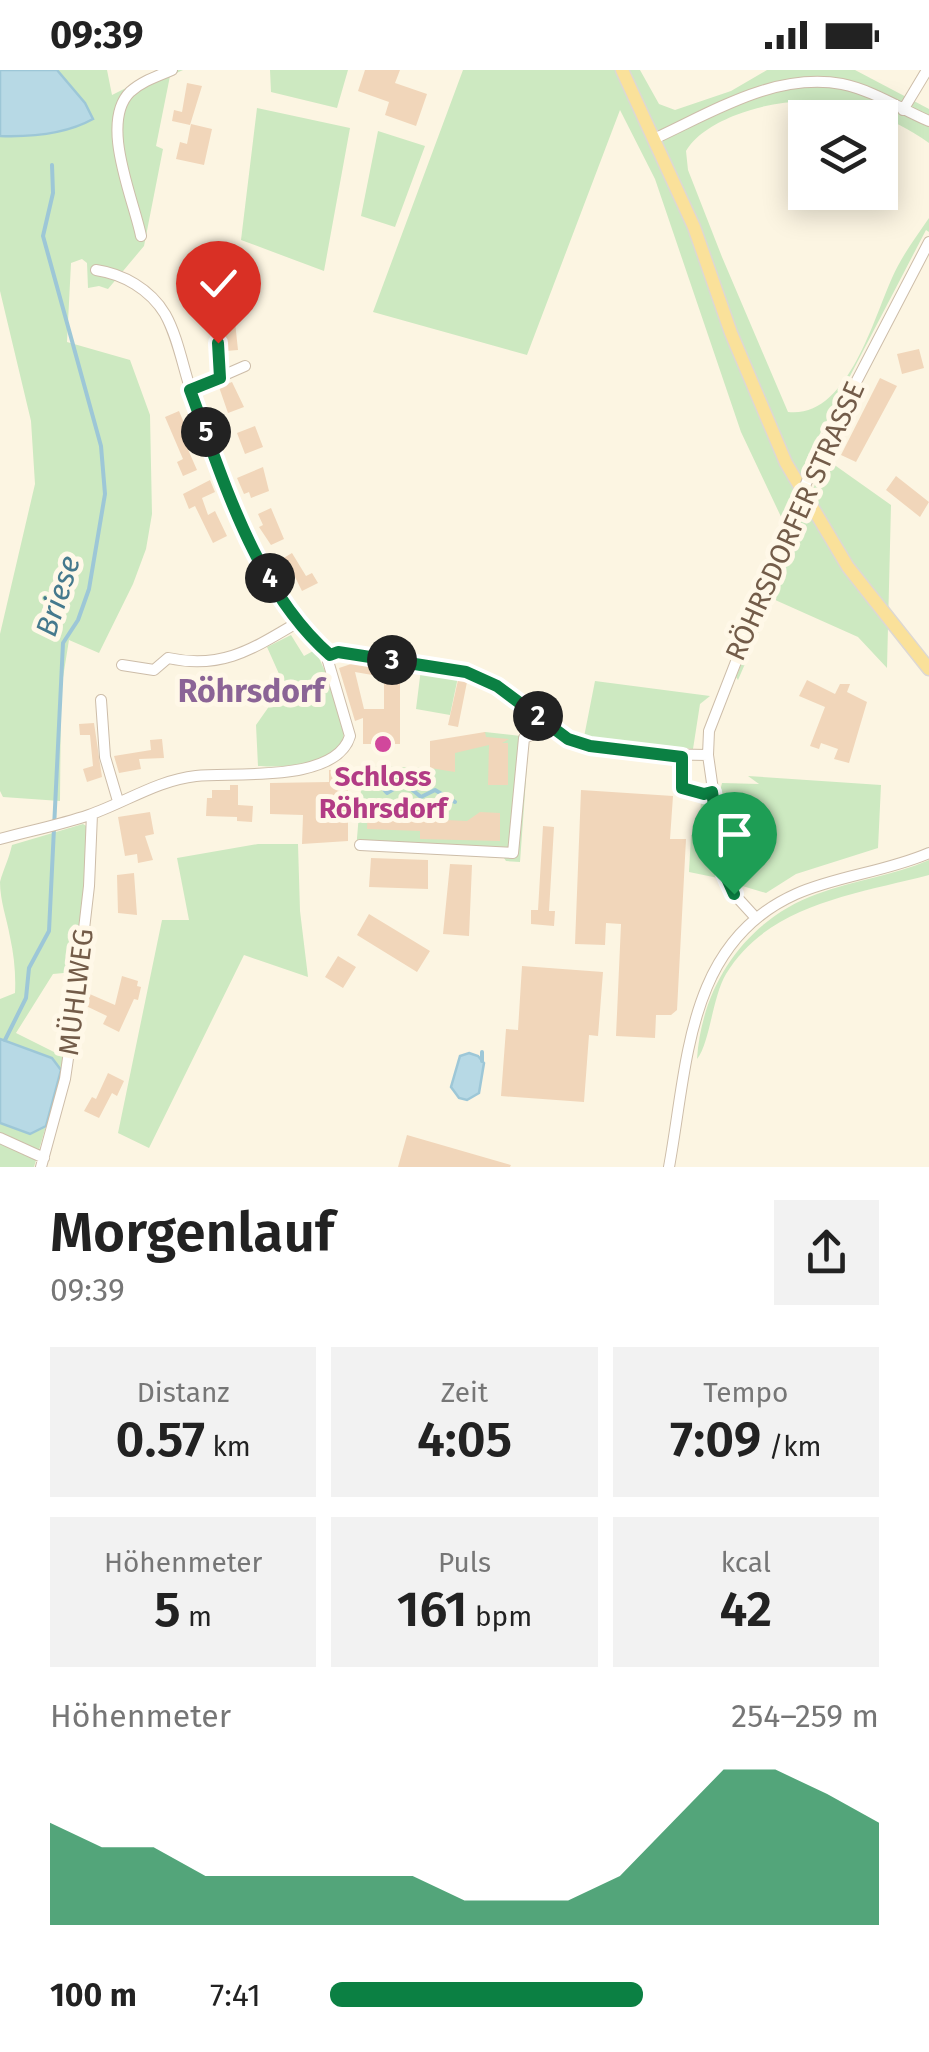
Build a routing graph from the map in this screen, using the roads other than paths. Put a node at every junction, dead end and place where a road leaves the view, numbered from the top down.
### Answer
1 (172, 70) edge
2 (622, 70) edge
3 (786, 70) edge
4 (927, 70) edge
5 (787, 84) junction
6 (903, 110) junction
7 (929, 121) edge
8 (656, 138) junction
9 (141, 236) dead end
10 (928, 247) edge
11 (96, 270) dead end
12 (218, 343) dead end
13 (245, 366) dead end
14 (220, 378) junction
15 (190, 390) junction
16 (300, 622) junction
17 (330, 655) junction
18 (122, 665) dead end
19 (929, 669) edge
20 (102, 700) dead end
21 (548, 723) junction
22 (708, 755) junction
23 (682, 757) junction
24 (712, 792) junction
25 (118, 801) junction
26 (92, 814) junction
27 (0, 839) edge
28 (360, 845) dead end
29 (929, 853) edge
30 (755, 917) junction
31 (0, 1138) edge
32 (42, 1162) edge
33 (668, 1167) edge

1 - 9 street
2 - 8 main road
3 - 5 street
4 - 6 street
5 - 6 street
5 - 8 street
6 - 7 street
8 - 19 main road
10 - 22 street, RÖHRSDORFER STRASSE, bridge
11 - 15 street
12 - 14 street
13 - 14 street
14 - 15 street
15 - 16 street
16 - 17 street
16 - 18 street
17 - 21 street
17 - 25 street
20 - 25 street
21 - 23 street
21 - 28 street
22 - 23 street
22 - 24 street, RÖHRSDORFER STRASSE
23 - 24 street
24 - 30 street
25 - 26 street
26 - 27 street
26 - 32 street, MÜHLWEG
29 - 30 street
30 - 33 street
31 - 32 street

